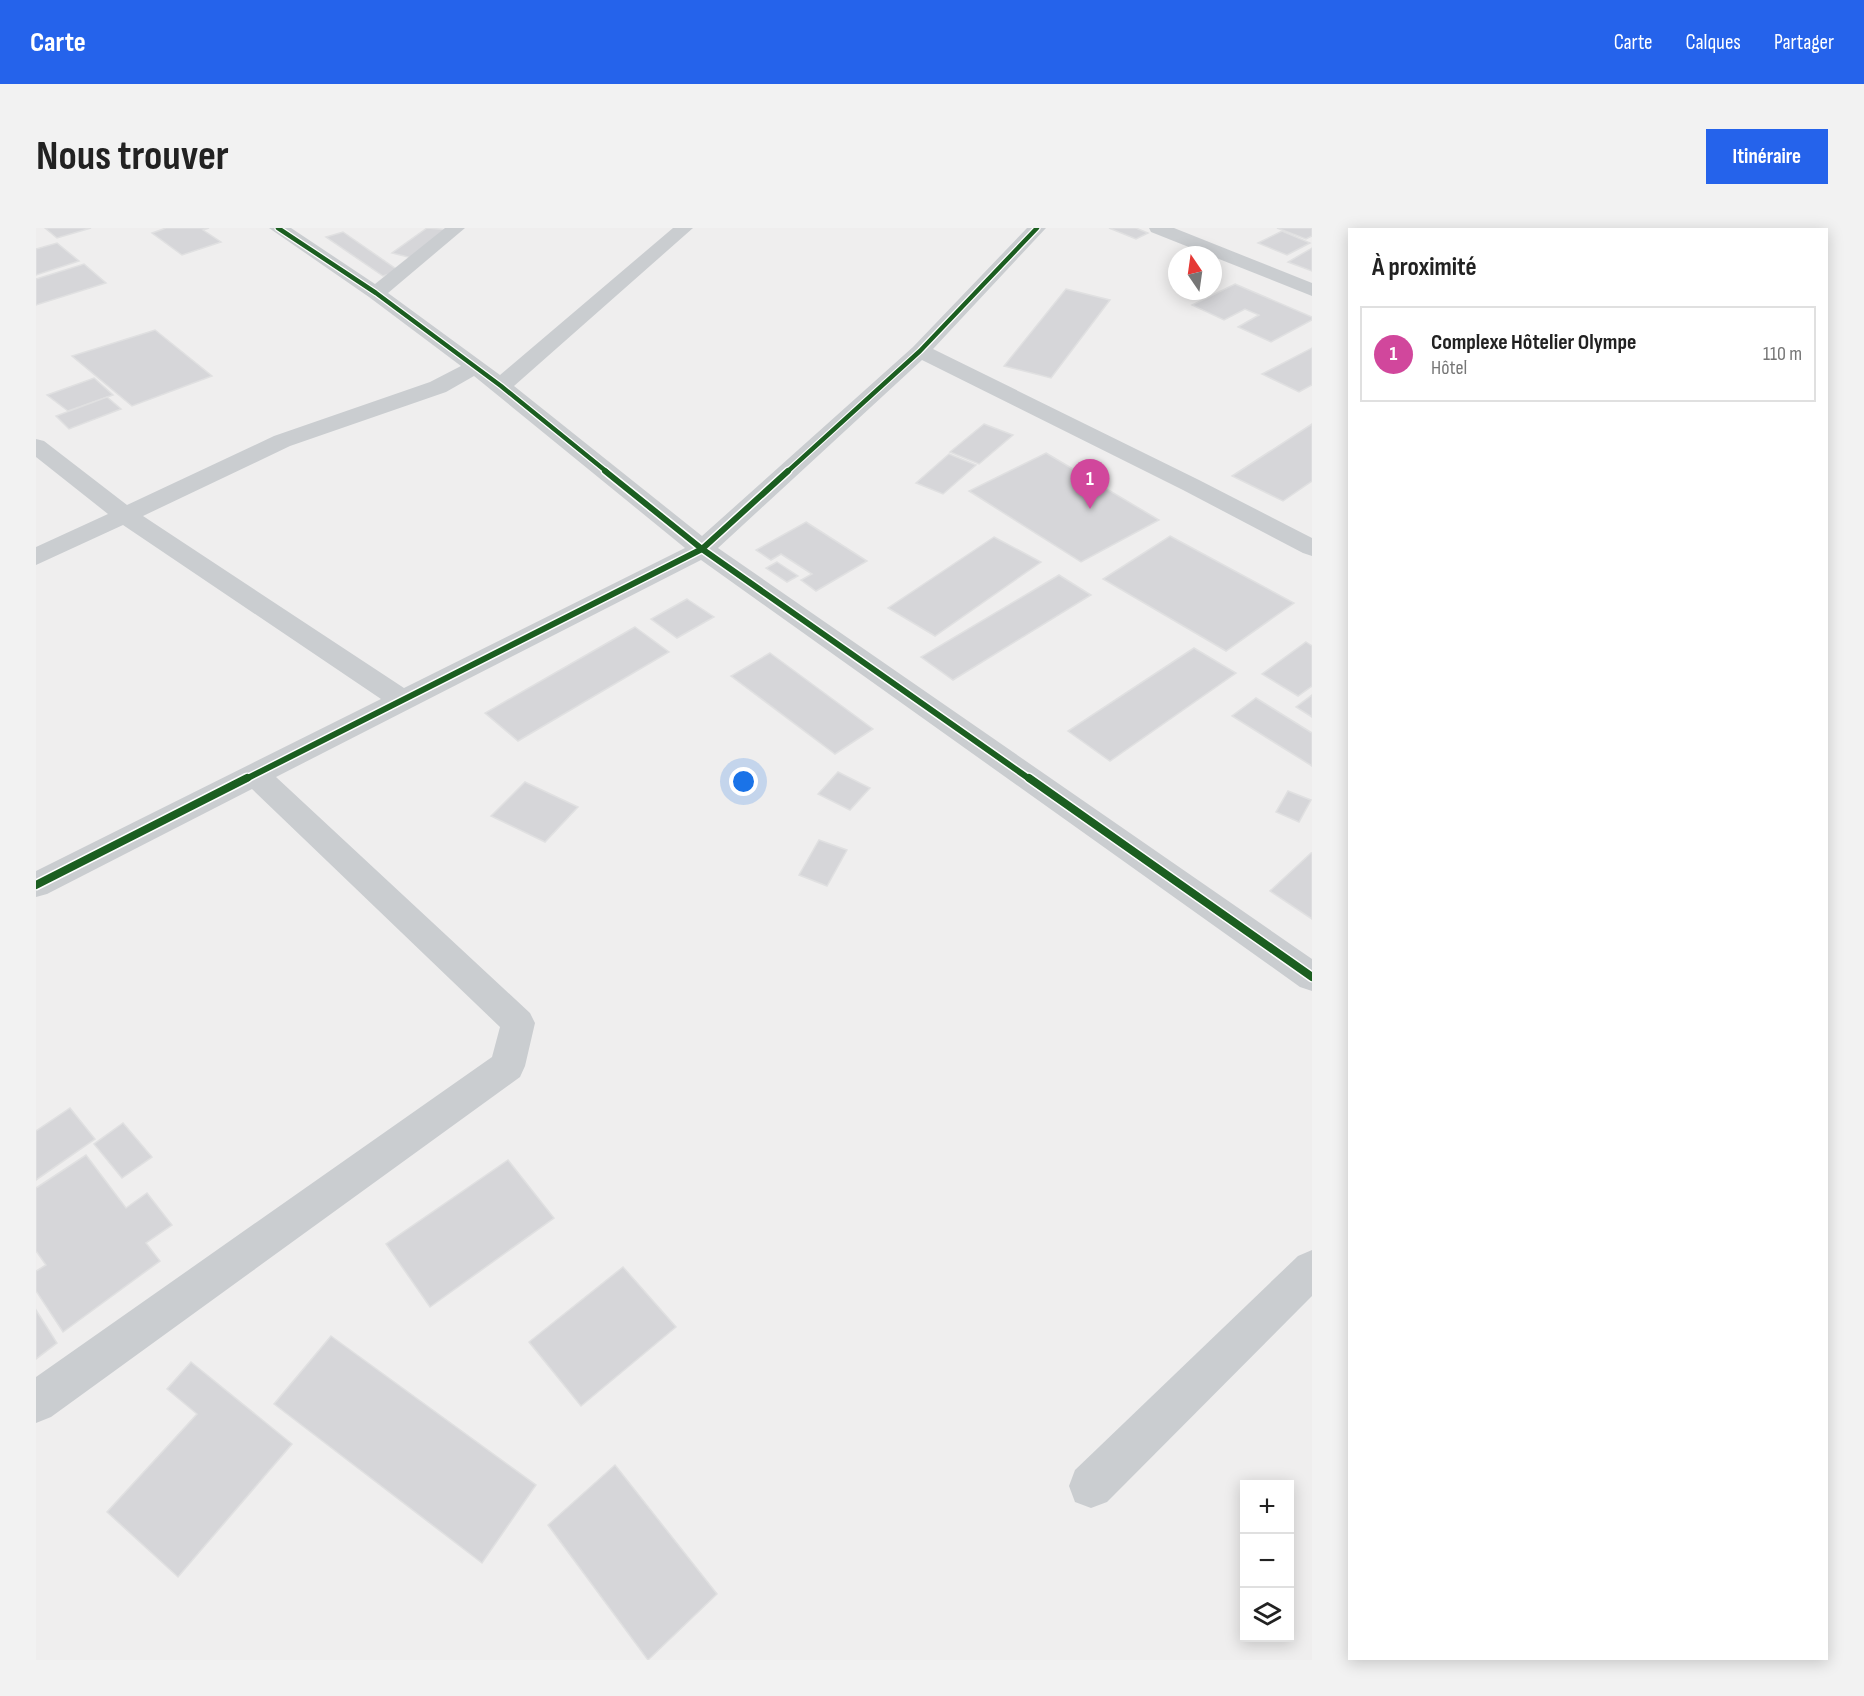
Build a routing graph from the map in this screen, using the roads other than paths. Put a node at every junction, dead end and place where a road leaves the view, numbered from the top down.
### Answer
1 (278, 228) edge
2 (456, 228) edge
3 (684, 228) edge
4 (1037, 228) edge
5 (1158, 228) edge
6 (1312, 290) edge
7 (376, 293) junction
8 (920, 351) junction
9 (476, 367) junction
10 (501, 386) junction
11 (36, 446) edge
12 (123, 514) junction
13 (1312, 548) edge
14 (702, 549) junction
15 (36, 557) edge
16 (402, 700) junction
17 (255, 774) junction
18 (36, 885) edge
19 (1312, 976) edge
20 (1312, 1269) edge
21 (36, 1401) edge
22 (1091, 1486) dead end

1 - 7 street
2 - 7 street
3 - 10 street
4 - 8 street
5 - 6 street
7 - 9 street
8 - 13 street
8 - 14 street
9 - 10 street
9 - 12 street
10 - 14 street
11 - 12 street
12 - 15 street
12 - 16 street
14 - 16 street
14 - 19 street
16 - 17 street
17 - 18 street
17 - 21 street
20 - 22 street

